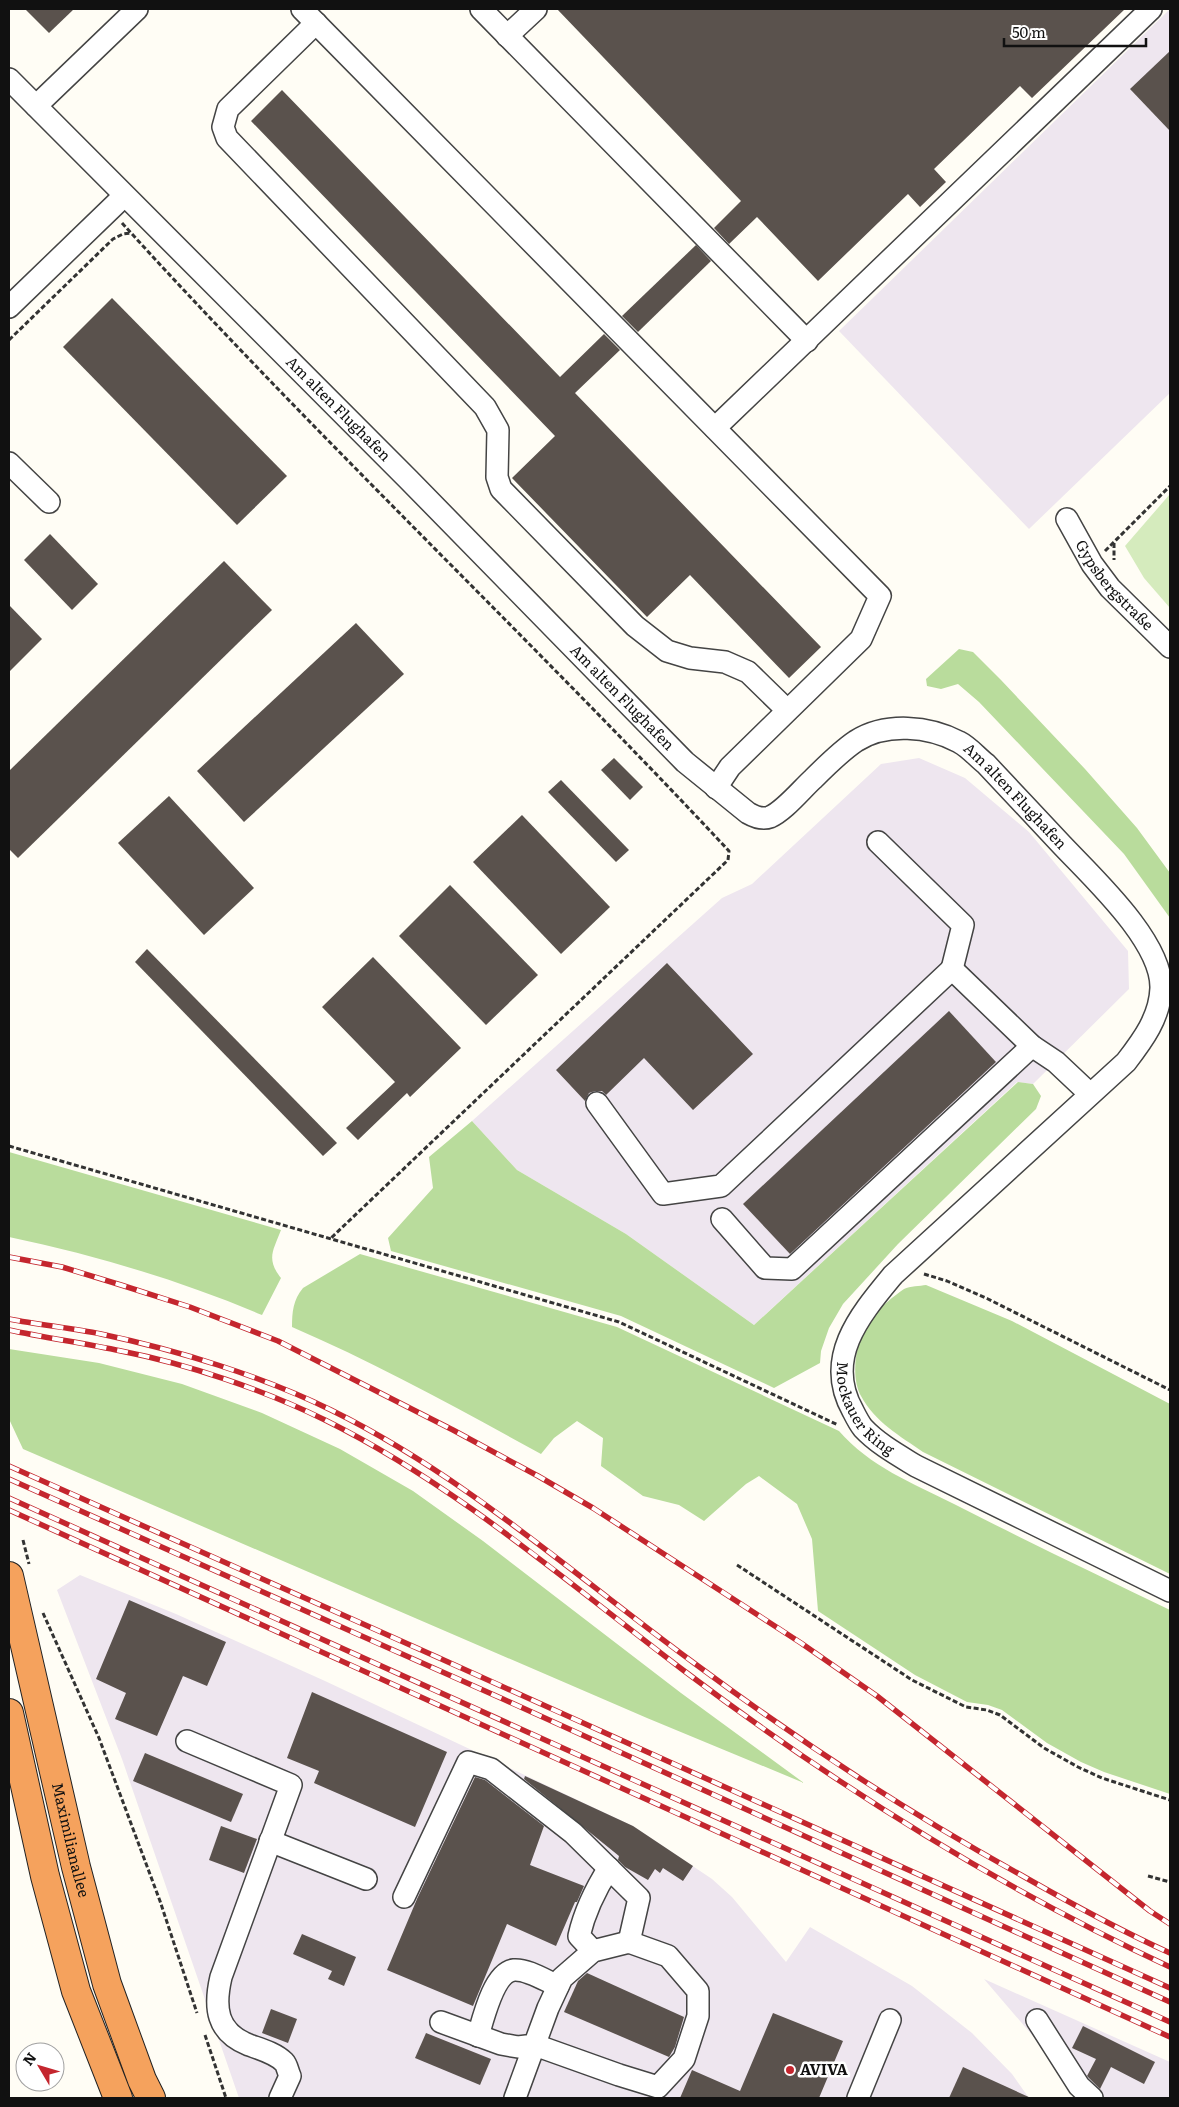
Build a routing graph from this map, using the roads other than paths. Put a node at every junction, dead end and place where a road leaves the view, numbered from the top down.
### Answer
1 (137, 9) edge
2 (481, 9) edge
3 (536, 9) edge
4 (1151, 9) edge
5 (309, 16) edge
6 (508, 36) junction
7 (9, 78) edge
8 (36, 106) junction
9 (117, 203) junction
10 (9, 307) edge
11 (807, 341) junction
12 (715, 428) junction
13 (9, 463) edge
14 (50, 502) dead end
15 (1067, 519) dead end
16 (1170, 647) edge
17 (787, 710) junction
18 (716, 788) junction
19 (878, 842) dead end
20 (952, 969) junction
21 (1032, 1046) junction
22 (1090, 1094) junction
23 (597, 1103) dead end
24 (722, 1219) dead end
25 (19, 1571) edge
26 (1170, 1592) edge
27 (9, 1713) edge
28 (187, 1741) dead end
29 (270, 1841) junction
30 (609, 1868) junction
31 (366, 1879) dead end
32 (404, 1897) dead end
33 (629, 1942) junction
34 (593, 1950) junction
35 (558, 1986) junction
36 (890, 2020) dead end
37 (1037, 2020) dead end
38 (442, 2022) dead end
39 (478, 2036) junction
40 (535, 2045) junction
41 (118, 2098) edge
42 (151, 2098) edge
43 (280, 2098) edge
44 (515, 2098) edge
45 (858, 2098) edge
46 (1092, 2098) edge

1 - 8 street
2 - 6 street
3 - 6 street
4 - 11 street
5 - 12 street
5 - 17 street
6 - 11 street
7 - 8 street, Am alten Flughafen
8 - 9 street, Am alten Flughafen
9 - 10 street
9 - 18 street, Am alten Flughafen
11 - 12 street
12 - 17 street
13 - 14 street
15 - 16 street, Gypsbergstraße
17 - 18 street
18 - 22 street, Am alten Flughafen
19 - 20 street
20 - 21 street
20 - 23 street
21 - 22 street
21 - 24 street
22 - 26 street, Mockauer Ring
25 - 42 highway, Maximilianallee
27 - 41 highway
28 - 29 street
29 - 31 street
29 - 43 street
30 - 32 street
30 - 33 street
30 - 34 street
33 - 34 street
33 - 40 street
34 - 35 street
35 - 39 street
35 - 40 street
36 - 45 street
37 - 46 street
38 - 39 street
39 - 40 street
40 - 44 street

